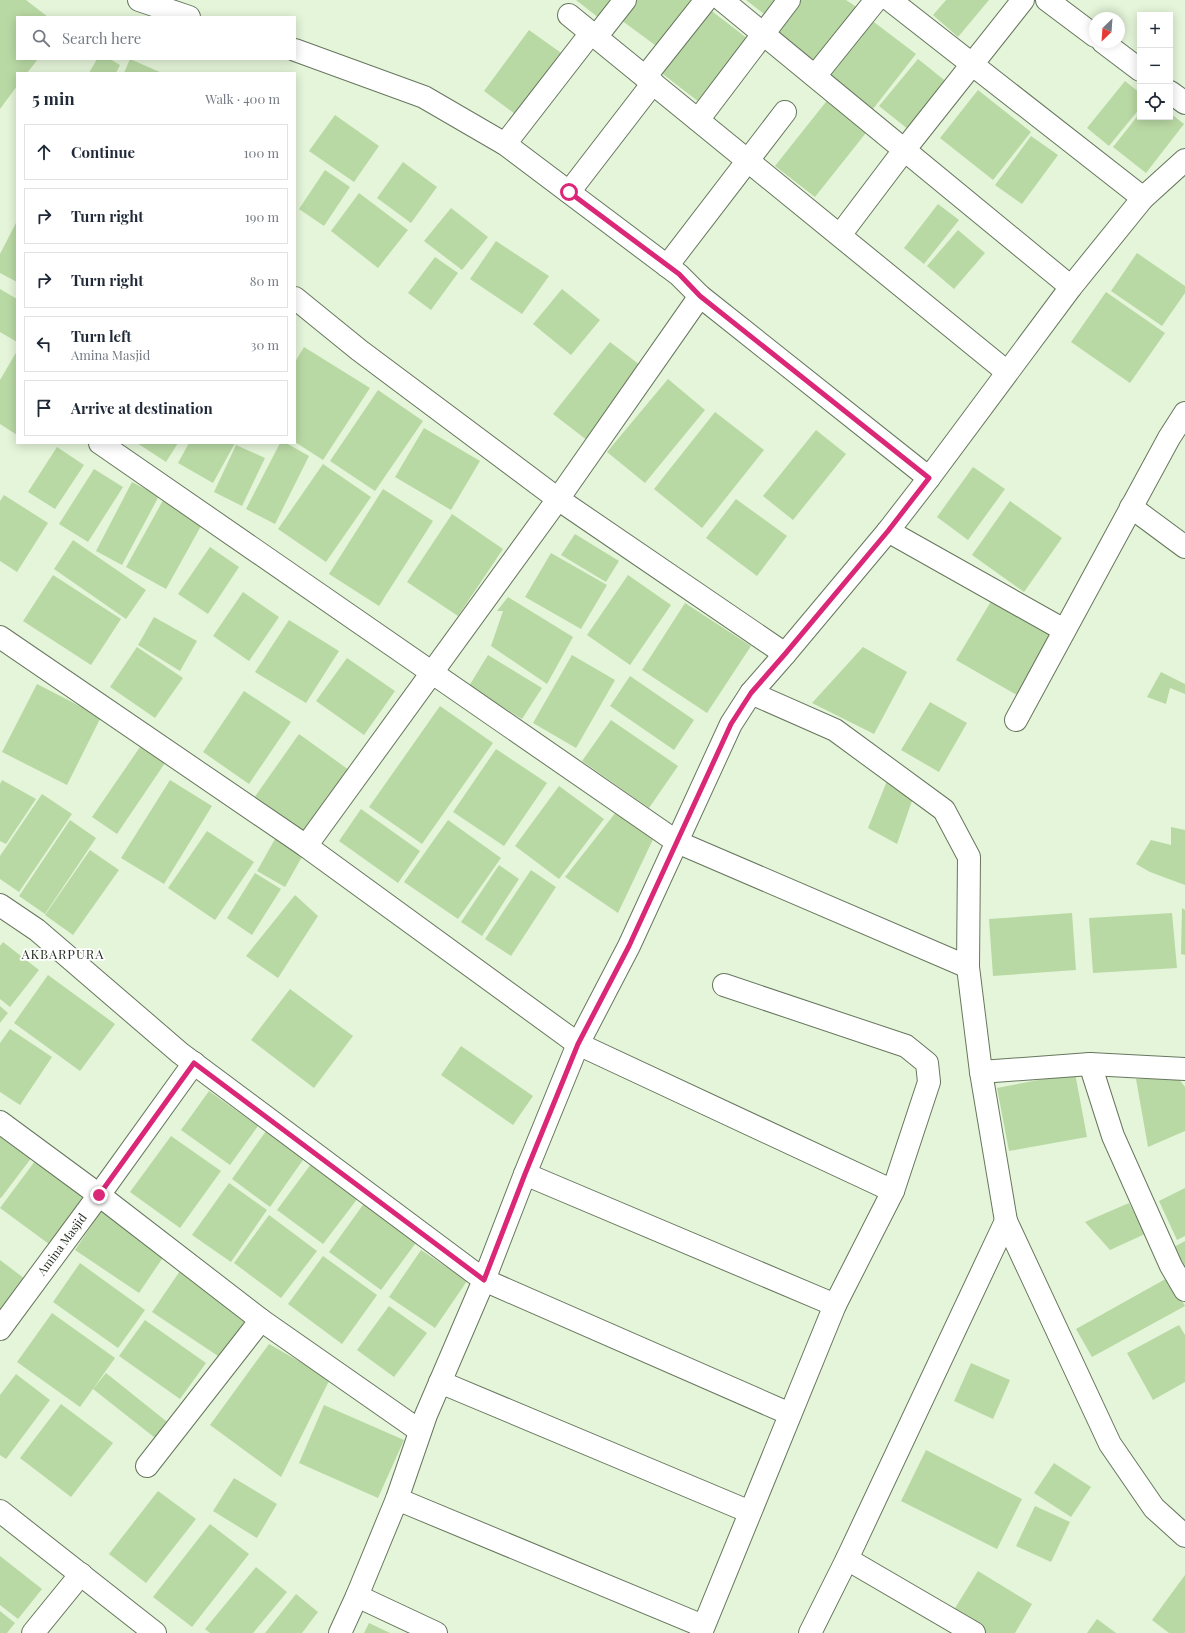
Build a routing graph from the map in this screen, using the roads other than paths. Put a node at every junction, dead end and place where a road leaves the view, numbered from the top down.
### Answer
1 (139, 0) edge
2 (625, 0) edge
3 (706, 0) edge
4 (722, 0) edge
5 (789, 0) edge
6 (876, 0) edge
7 (890, 0) edge
8 (1023, 0) edge
9 (1047, 0) edge
10 (569, 15) dead end
11 (186, 16) edge
12 (1089, 32) edge
13 (763, 33) junction
14 (594, 35) junction
15 (1111, 48) edge
16 (296, 50) edge
17 (972, 64) junction
18 (1137, 68) edge
19 (815, 76) junction
20 (649, 80) junction
21 (1173, 94) edge
22 (1185, 104) edge
23 (785, 112) dead end
24 (698, 120) junction
25 (505, 144) junction
26 (905, 149) junction
27 (748, 162) junction
28 (1184, 165) edge
29 (569, 192) junction
30 (1143, 198) junction
31 (840, 235) junction
32 (667, 266) junction
33 (1071, 287) junction
34 (700, 296) junction
35 (296, 299) edge
36 (1007, 372) junction
37 (1185, 413) edge
38 (101, 444) edge
39 (929, 478) junction
40 (558, 499) junction
41 (1131, 507) junction
42 (888, 531) junction
43 (1185, 547) edge
44 (1064, 630) junction
45 (0, 637) edge
46 (785, 654) junction
47 (433, 673) junction
48 (751, 693) junction
49 (1016, 720) dead end
50 (677, 842) junction
51 (306, 846) junction
52 (0, 905) edge
53 (968, 967) junction
54 (724, 985) dead end
55 (578, 1044) junction
56 (194, 1063) junction
57 (1090, 1064) junction
58 (1185, 1069) edge
59 (981, 1072) junction
60 (0, 1122) edge
61 (525, 1174) junction
62 (893, 1191) junction
63 (99, 1195) junction
64 (1006, 1221) junction
65 (484, 1280) junction
66 (1185, 1290) edge
67 (835, 1305) junction
68 (261, 1320) junction
69 (0, 1329) edge
70 (440, 1382) junction
71 (790, 1414) junction
72 (420, 1431) junction
73 (147, 1466) dead end
74 (397, 1499) junction
75 (0, 1511) edge
76 (750, 1512) junction
77 (1185, 1536) edge
78 (847, 1559) junction
79 (82, 1574) junction
80 (357, 1596) junction
81 (702, 1630) edge
82 (33, 1633) edge
83 (155, 1633) edge
84 (340, 1633) edge
85 (436, 1633) edge
86 (810, 1633) edge
87 (974, 1633) edge

1 - 11 street
2 - 14 street
3 - 20 street
4 - 13 street
5 - 13 street
6 - 19 street
7 - 17 street
8 - 17 street
9 - 12 street
10 - 14 street
13 - 19 street
13 - 24 street
14 - 20 street
14 - 25 street
15 - 18 street
16 - 25 street
17 - 26 street
17 - 30 street
19 - 26 street
20 - 24 street
20 - 29 street
21 - 22 street
23 - 27 street
24 - 27 street
25 - 29 street
26 - 31 street
26 - 33 street
27 - 31 street
27 - 32 street
28 - 30 street
29 - 32 street
30 - 33 street
31 - 36 street
32 - 34 street
33 - 36 street
34 - 39 street
34 - 40 street
35 - 40 street
36 - 39 street
37 - 41 street
38 - 47 street
39 - 42 street
40 - 46 street
40 - 47 street
41 - 43 street
41 - 44 street
42 - 44 street
42 - 46 street
44 - 49 street
45 - 51 street
46 - 48 street
47 - 50 street
47 - 51 street
48 - 50 street
48 - 53 street
50 - 53 street
50 - 55 street
51 - 55 street
52 - 56 street
53 - 59 street
54 - 62 street
55 - 61 street
55 - 62 street
56 - 63 street, Amina Masjid
56 - 65 street
57 - 58 street
57 - 59 street
57 - 66 street
59 - 64 street
60 - 63 street
61 - 65 street
61 - 67 street
62 - 67 street
63 - 68 street
63 - 69 street, Amina Masjid
64 - 77 street
64 - 78 street
65 - 70 street
65 - 71 street
67 - 71 street
68 - 72 street
68 - 73 street
70 - 72 street
70 - 76 street
71 - 76 street
72 - 74 street
74 - 80 street
74 - 81 street
75 - 79 street
76 - 81 street
78 - 86 street
78 - 87 street
79 - 82 street
79 - 83 street
80 - 84 street
80 - 85 street

